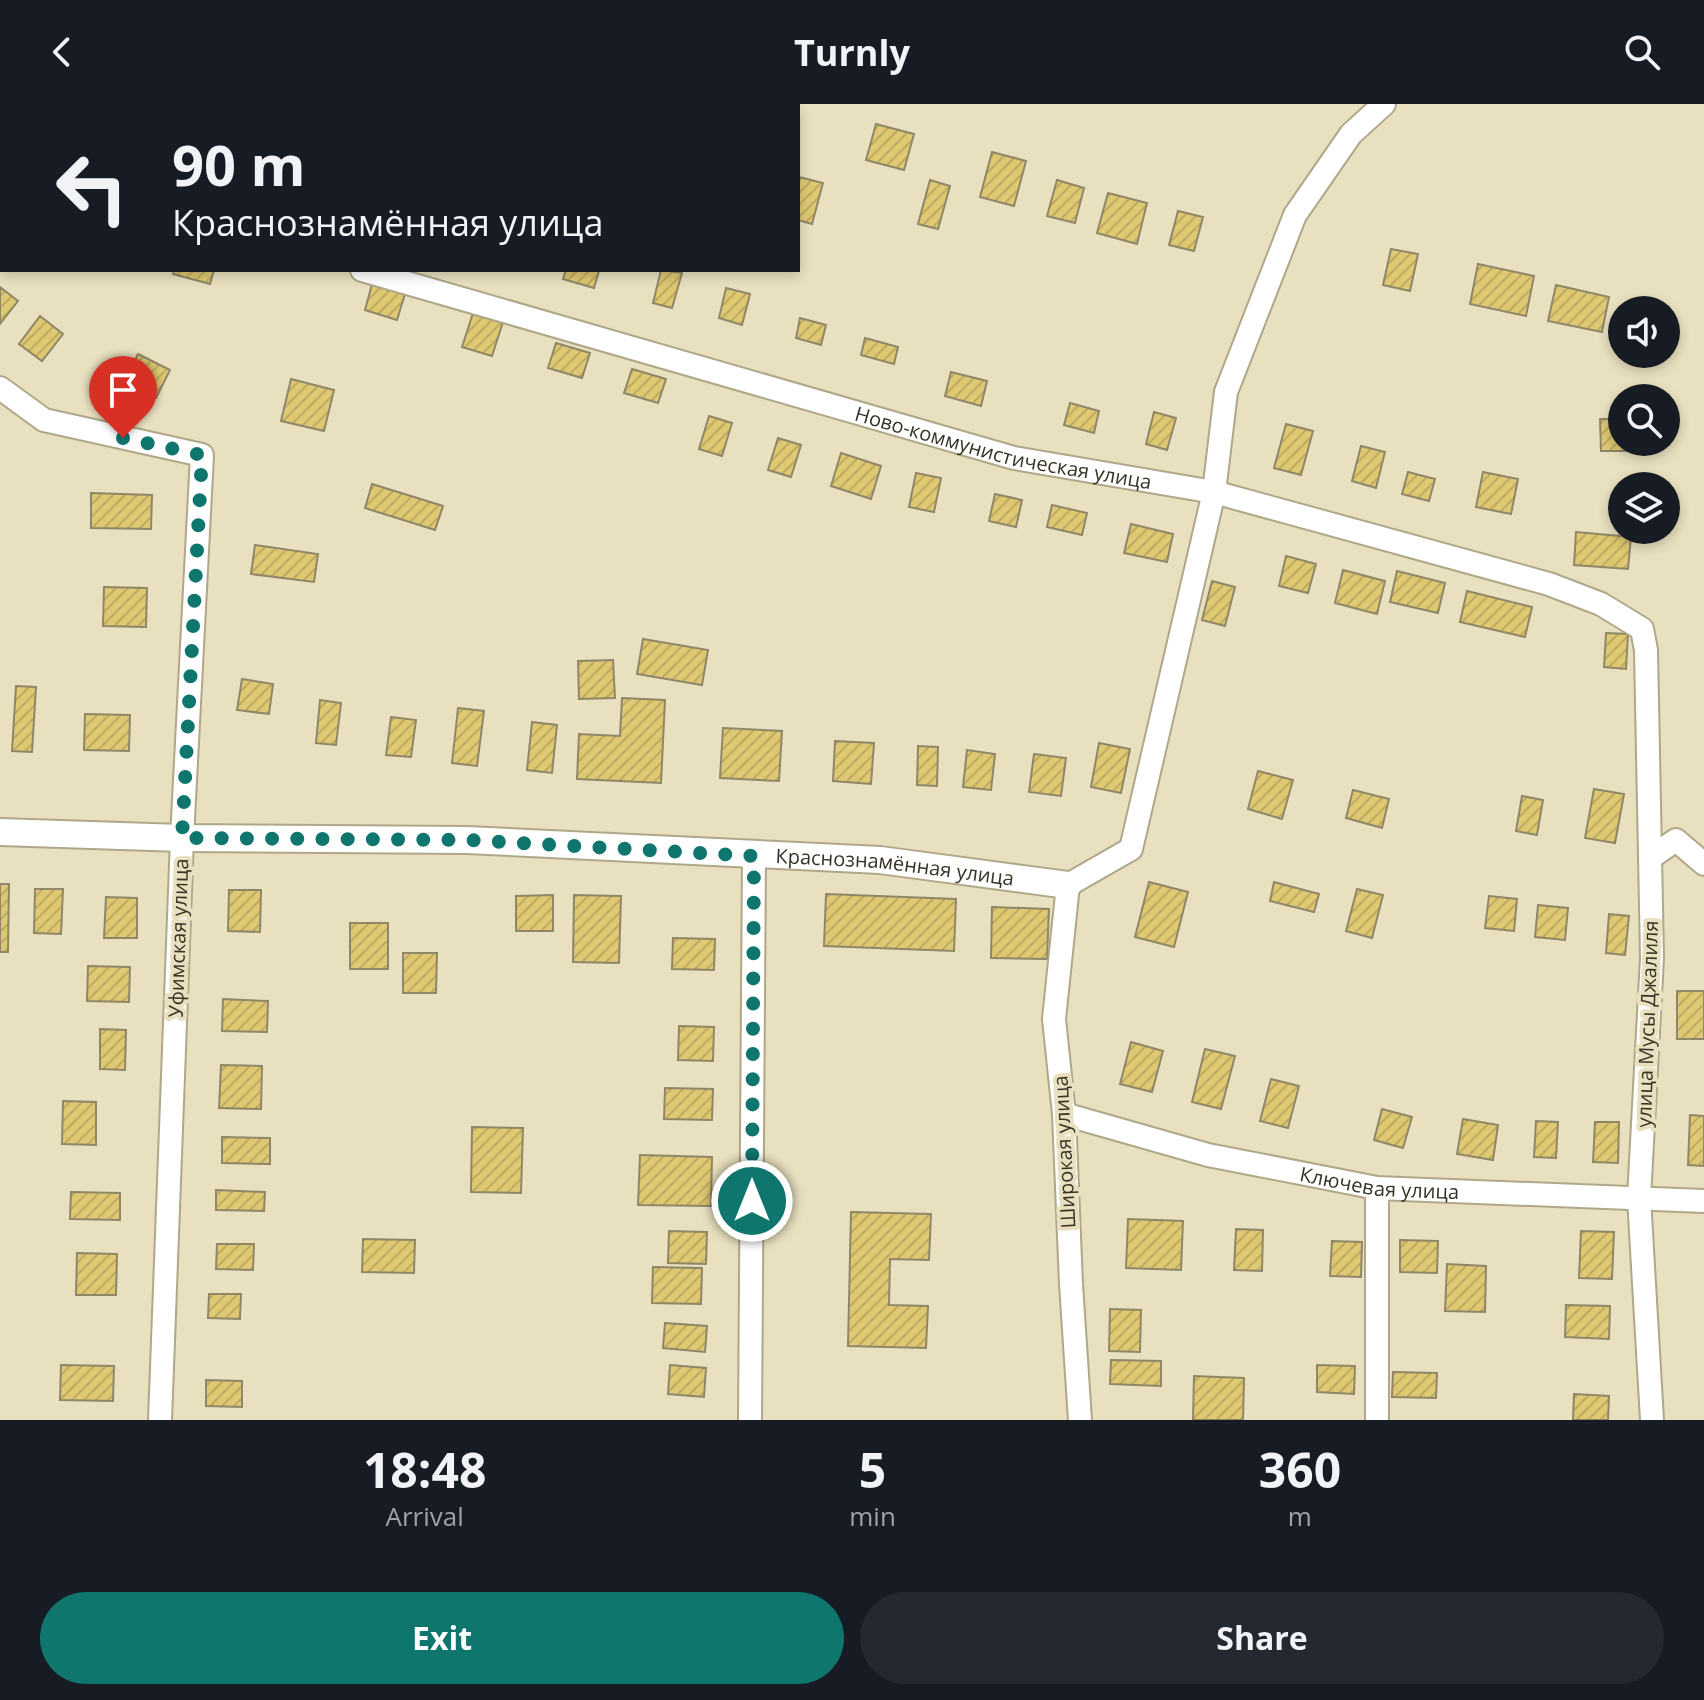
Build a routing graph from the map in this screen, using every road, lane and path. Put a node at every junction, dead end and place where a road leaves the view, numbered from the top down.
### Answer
1 (1384, 104) edge
2 (369, 272) edge
3 (0, 388) edge
4 (1214, 492) junction
5 (1642, 629) joint
6 (0, 832) edge
7 (182, 838) junction
8 (754, 856) junction
9 (1650, 858) junction
10 (1704, 864) edge
11 (1068, 885) junction
12 (1064, 1114) junction
13 (1377, 1188) junction
14 (1639, 1198) junction
15 (1704, 1201) edge
16 (160, 1420) edge
17 (750, 1420) edge
18 (1080, 1420) edge
19 (1377, 1420) edge
20 (1652, 1420) edge

1 - 4 street
2 - 4 street, Ново-коммунистическая улица
3 - 7 street, Уфимская улица
4 - 5 street, Ново-коммунистическая улица
4 - 11 street
5 - 9 street, улица Мусы Джалиля
6 - 7 street, Краснознамённая улица
7 - 8 street, Краснознамённая улица
7 - 16 street, Уфимская улица
8 - 11 street, Краснознамённая улица
8 - 17 street
9 - 10 street
9 - 14 street, улица Мусы Джалиля
11 - 12 street, Широкая улица
12 - 13 street, Ключевая улица
12 - 18 street, Широкая улица
13 - 14 street, Ключевая улица
13 - 19 street
14 - 15 street, Ключевая улица
14 - 20 street, улица Мусы Джалиля

